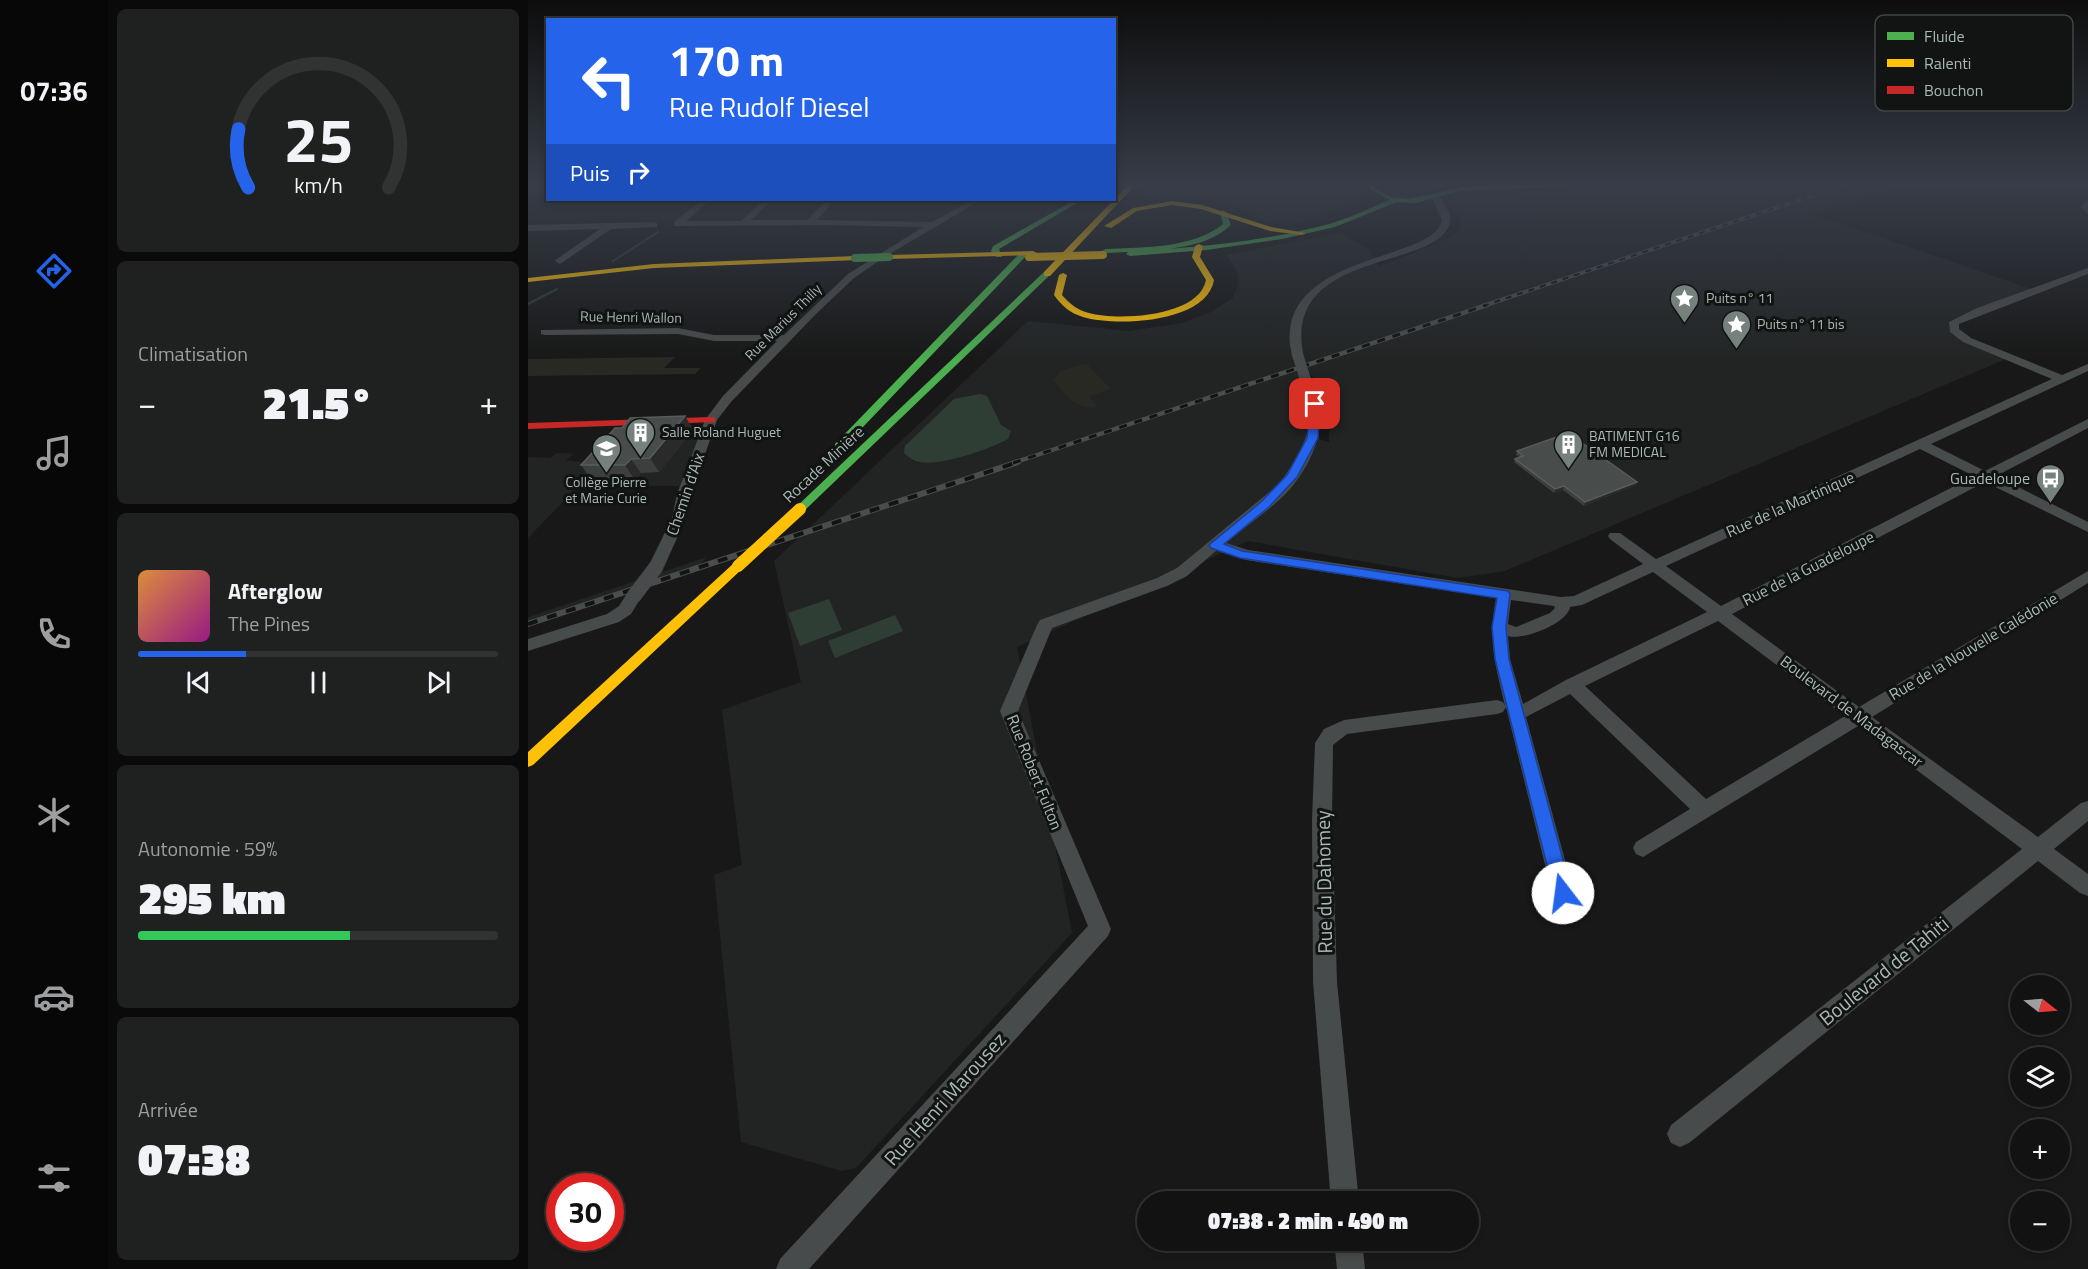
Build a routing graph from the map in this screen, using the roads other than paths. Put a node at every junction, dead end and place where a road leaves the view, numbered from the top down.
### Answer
1 (585, 243) edge
2 (903, 243) edge
3 (995, 243) edge
4 (1003, 243) edge
5 (1066, 243) edge
6 (1076, 243) edge
7 (1092, 243) edge
8 (1178, 243) edge
9 (1223, 243) edge
10 (1250, 243) edge
11 (1417, 243) edge
12 (1198, 248) junction
13 (1129, 252) junction
14 (1027, 255) junction
15 (1001, 256) junction
16 (888, 259) junction
17 (955, 260) junction
18 (560, 261) dead end
19 (1206, 271) junction
20 (2088, 271) edge
21 (1063, 275) junction
22 (528, 282) edge
23 (998, 282) junction
24 (545, 332) dead end
25 (788, 338) junction
26 (2088, 367) edge
27 (2062, 379) junction
28 (711, 420) junction
29 (2088, 423) edge
30 (528, 426) edge
31 (1921, 444) junction
32 (827, 459) dead end
33 (1986, 476) junction
34 (834, 478) junction
35 (802, 487) dead end
36 (2088, 528) edge
37 (1615, 536) dead end
38 (1216, 545) junction
39 (1655, 565) junction
40 (2088, 576) edge
41 (1504, 594) junction
42 (1561, 602) junction
43 (1720, 613) junction
44 (1499, 627) junction
45 (528, 645) edge
46 (1572, 685) junction
47 (1497, 707) dead end
48 (1527, 710) dead end
49 (1857, 716) junction
50 (528, 761) edge
51 (2088, 809) edge
52 (1704, 810) junction
53 (1643, 848) dead end
54 (2037, 849) junction
55 (2088, 886) edge
56 (1563, 893) dead end
57 (1100, 929) joint
58 (1680, 1134) dead end
59 (1343, 1191) edge
60 (1349, 1251) edge
61 (790, 1269) edge
62 (1350, 1269) edge

1 - 18 street
2 - 25 street, Rue Marius Thilly
3 - 16 main road
4 - 15 main road
5 - 35 main road, Rocade Minière
6 - 34 main road, Rocade Minière
7 - 21 main road
8 - 13 main road
9 - 12 main road
10 - 12 main road
11 - 38 street, Rue Robert Fulton, bridge
12 - 13 main road
12 - 19 main road
13 - 14 main road, bridge
13 - 19 main road
14 - 15 main road
14 - 23 main road
15 - 16 main road
15 - 17 main road
16 - 17 main road
16 - 22 main road, bridge
17 - 23 main road
19 - 21 main road
20 - 27 street
21 - 34 main road
23 - 32 main road
24 - 25 street, Rue Henri Wallon
25 - 28 street, Rue Marius Thilly
26 - 27 street, Rue de la Martinique
27 - 31 street, Rue de la Martinique
28 - 30 main road
28 - 45 street, Chemin d'Aix, bridge
29 - 33 street, Rue de la Guadeloupe
31 - 33 street
31 - 39 street, Rue de la Martinique
33 - 36 street
33 - 43 street, Rue de la Guadeloupe
34 - 50 main road, Rocade Minière, bridge
37 - 39 street, Boulevard de Madagascar
38 - 41 street
38 - 57 street, Rue Robert Fulton
39 - 42 street, Rue de la Martinique
39 - 43 street, Boulevard de Madagascar
40 - 49 street, Rue de la Nouvelle Calédonie
41 - 42 street
41 - 44 street
42 - 44 street
43 - 46 street, Rue de la Guadeloupe
43 - 49 street, Boulevard de Madagascar
44 - 56 street
46 - 48 street, Rue de la Guadeloupe
46 - 52 street
47 - 59 street, Rue du Dahomey
49 - 52 street, Rue de la Nouvelle Calédonie
49 - 54 street, Boulevard de Madagascar
51 - 54 street, Boulevard de Tahiti
52 - 53 street, Rue de la Nouvelle Calédonie
54 - 55 street, Boulevard de Madagascar
54 - 58 street, Boulevard de Tahiti
57 - 61 street, Rue Henri Marousez
60 - 62 street

